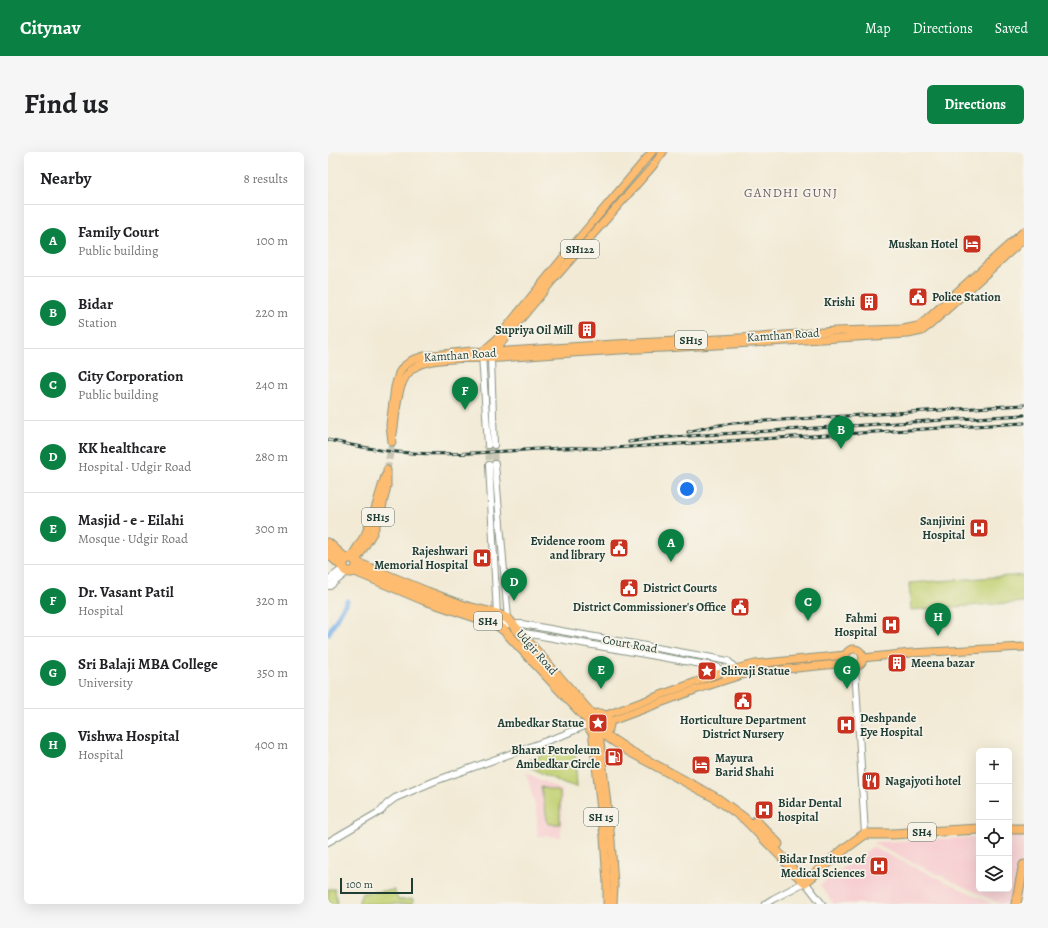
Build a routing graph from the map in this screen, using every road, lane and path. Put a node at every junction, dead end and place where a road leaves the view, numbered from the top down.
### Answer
1 (652, 152) edge
2 (663, 152) edge
3 (1024, 231) edge
4 (1020, 240) edge
5 (494, 352) junction
6 (482, 355) junction
7 (423, 360) junction
8 (328, 543) edge
9 (328, 553) edge
10 (350, 565) junction
11 (328, 580) edge
12 (328, 586) edge
13 (497, 614) junction
14 (510, 622) junction
15 (496, 624) junction
16 (505, 631) junction
17 (519, 632) junction
18 (643, 646) junction
19 (1024, 647) edge
20 (641, 653) junction
21 (846, 655) junction
22 (863, 658) junction
23 (846, 663) junction
24 (855, 667) junction
25 (735, 669) junction
26 (723, 672) junction
27 (742, 675) junction
28 (730, 679) junction
29 (598, 725) junction
30 (976, 828) edge
31 (1012, 829) edge
32 (1024, 829) edge
33 (865, 834) junction
34 (328, 842) edge
35 (1024, 865) edge
36 (805, 882) junction
37 (607, 904) edge
38 (613, 904) edge
39 (765, 904) edge
40 (822, 904) edge
41 (1016, 904) edge

1 - 6 main road
2 - 5 main road, SH122
3 - 4 main road, Kamthan Road / SH15
4 - 5 main road, Kamthan Road / SH15
5 - 6 main road, Kamthan Road / SH15
5 - 6 street
6 - 7 main road, Kamthan Road / SH15
7 - 7 main road, Kamthan Road / SH15
8 - 10 highway, Udgir Road / SH4
9 - 10 highway, Udgir Road / SH4
10 - 10 main road, SH15
10 - 11 street
10 - 12 street
10 - 13 highway, Udgir Road / SH4
10 - 15 highway, Udgir Road / SH4
13 - 14 highway, Udgir Road / SH4
13 - 14 street
14 - 15 street, Court Road
14 - 17 highway, Udgir Road / SH4
14 - 18 street, Court Road
15 - 16 highway, Udgir Road / SH4
16 - 17 street
16 - 29 highway, Udgir Road / SH4
17 - 20 street
17 - 29 highway, Udgir Road / SH4
18 - 20 street
18 - 25 street, Court Road
19 - 22 main road
20 - 26 street
21 - 22 main road
21 - 23 main road
21 - 25 main road
22 - 24 main road
23 - 24 main road
23 - 27 main road
24 - 33 street
25 - 26 main road
25 - 27 street, Court Road
26 - 28 street
26 - 29 main road
27 - 28 main road
28 - 29 main road
29 - 34 street
29 - 36 highway, Udgir Road / SH4
29 - 37 main road, SH 15
29 - 38 main road, SH 15
30 - 33 highway, SH4
31 - 32 highway
33 - 36 highway
35 - 41 highway
36 - 39 street
36 - 40 street, Udgir Road

